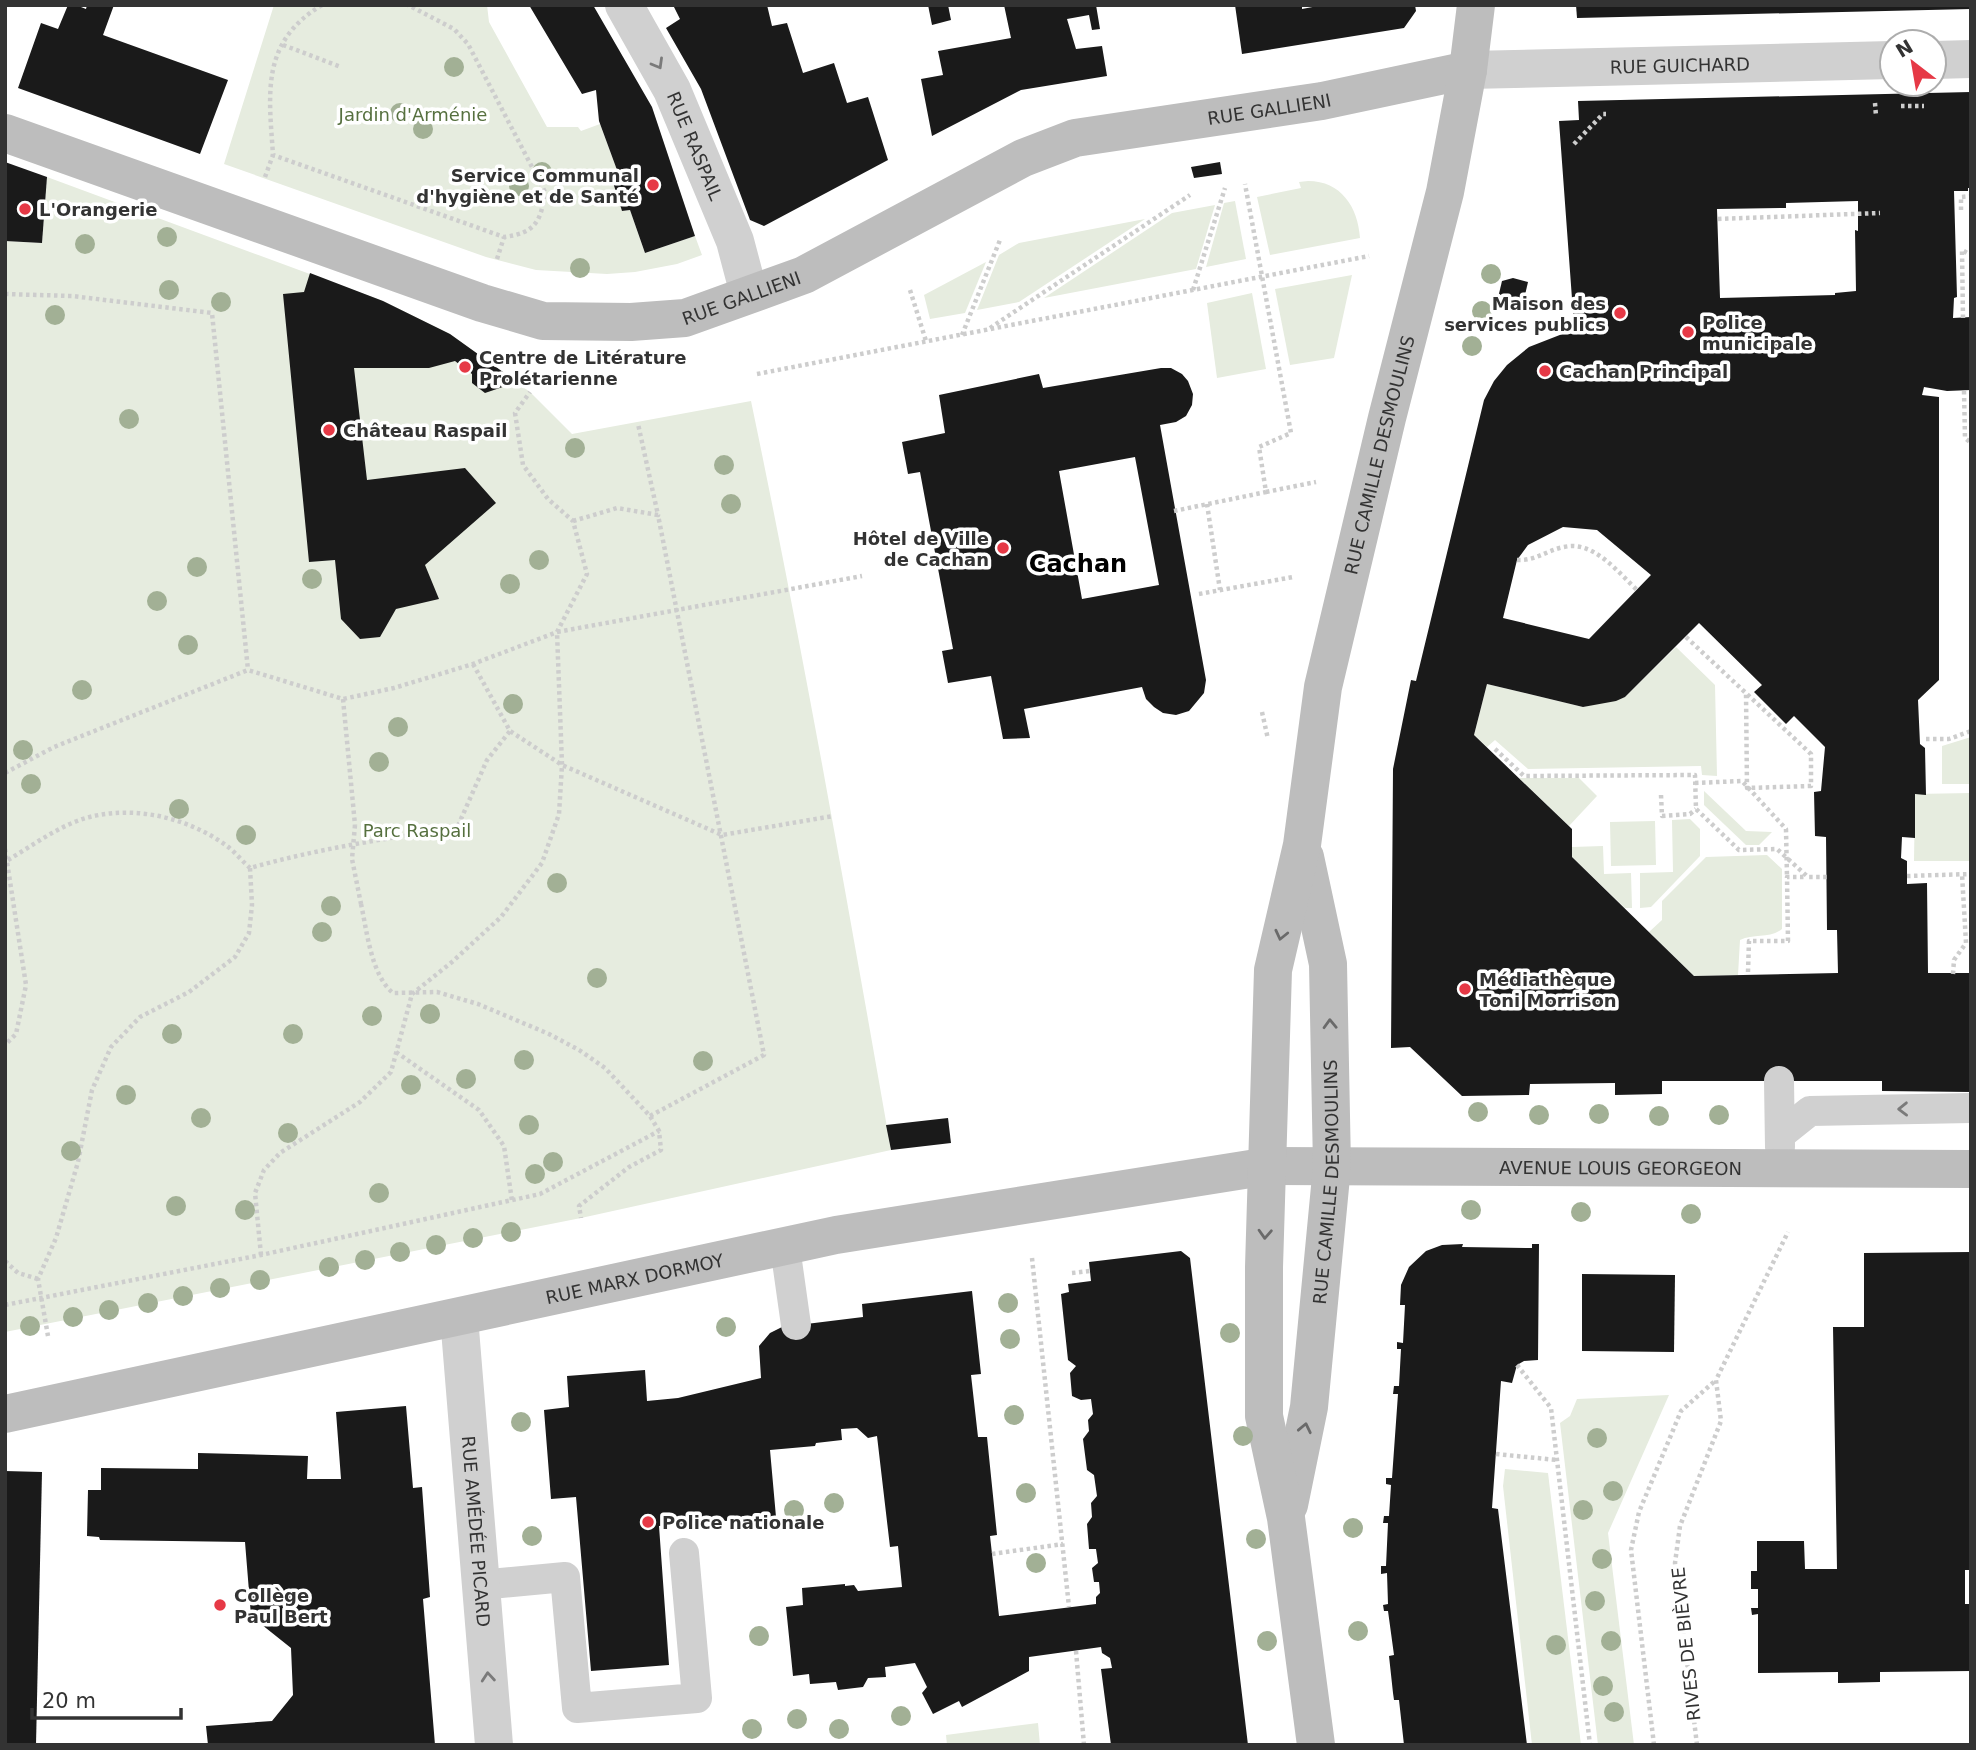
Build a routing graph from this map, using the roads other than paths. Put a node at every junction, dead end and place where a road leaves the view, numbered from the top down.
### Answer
1 (624, 5) edge
2 (1476, 5) edge
3 (1971, 59) edge
4 (1878, 60) edge
5 (1948, 60) edge
6 (1468, 70) junction
7 (5, 133) edge
8 (749, 294) junction
9 (1302, 845) junction
10 (1779, 1081) dead end
11 (1971, 1108) edge
12 (1780, 1152) junction
13 (1269, 1166) junction
14 (1332, 1166) junction
15 (1971, 1170) edge
16 (785, 1247) junction
17 (459, 1317) junction
18 (796, 1325) dead end
19 (5, 1413) edge
20 (1286, 1518) junction
21 (684, 1553) dead end
22 (480, 1585) junction
23 (494, 1745) edge
24 (1315, 1745) edge

1 -> 8 street, RUE RASPAIL
2 - 6 main road, RUE CAMILLE DESMOULINS
3 - 5 street
4 - 6 street, RUE GUICHARD
6 - 8 main road, RUE GALLIENI
6 - 9 main road, RUE CAMILLE DESMOULINS
7 - 8 main road, RUE GALLIENI
9 -> 13 main road, RUE CAMILLE DESMOULINS
14 -> 9 main road, RUE CAMILLE DESMOULINS
10 - 12 lane
11 -> 12 lane
12 - 14 main road, AVENUE LOUIS GEORGEON
12 - 15 main road, AVENUE LOUIS GEORGEON
13 - 14 main road, AVENUE LOUIS GEORGEON
13 - 16 main road, RUE MARX DORMOY
13 -> 20 main road, RUE CAMILLE DESMOULINS
20 -> 14 main road, RUE CAMILLE DESMOULINS
16 - 17 main road, RUE MARX DORMOY
16 - 18 lane
17 - 19 main road, RUE MARX DORMOY
17 - 22 street, RUE AMÉDÉE PICARD
20 - 24 main road, RUE CAMILLE DESMOULINS
21 - 22 lane
23 -> 22 street, RUE AMÉDÉE PICARD

